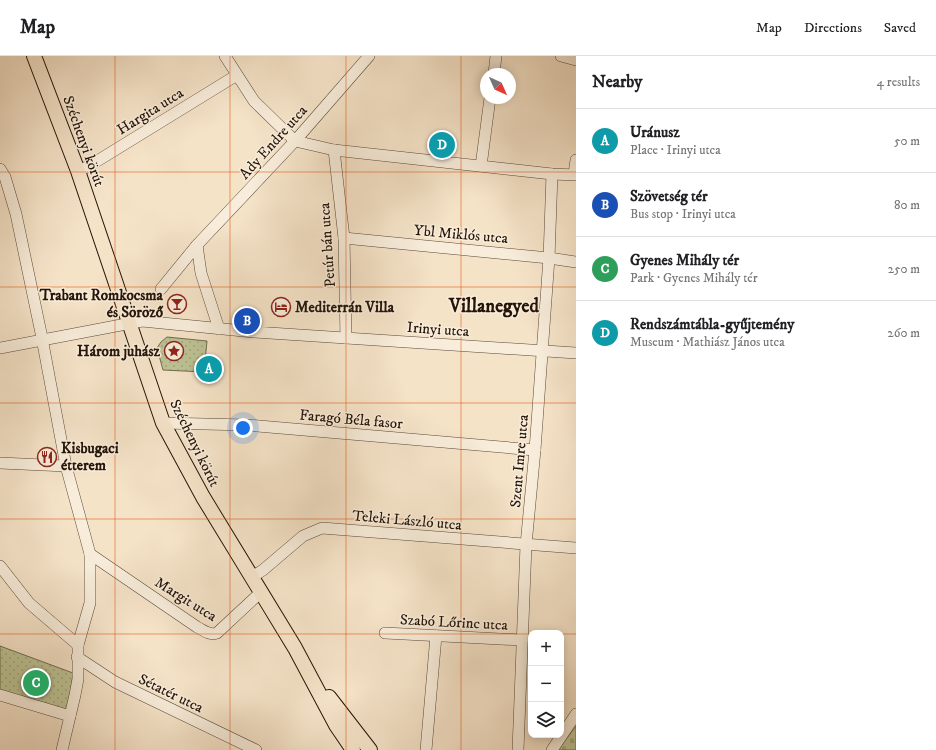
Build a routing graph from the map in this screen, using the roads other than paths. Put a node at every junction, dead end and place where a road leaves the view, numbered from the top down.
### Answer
1 (225, 56) edge
2 (369, 56) edge
3 (496, 56) edge
4 (561, 56) edge
5 (36, 57) edge
6 (576, 60) edge
7 (495, 68) edge
8 (237, 75) junction
9 (489, 104) edge
10 (295, 141) junction
11 (334, 150) junction
12 (576, 160) edge
13 (481, 166) junction
14 (0, 168) edge
15 (78, 171) junction
16 (552, 174) junction
17 (575, 175) edge
18 (344, 238) junction
19 (197, 245) junction
20 (549, 258) junction
21 (576, 262) edge
22 (161, 289) dead end
23 (130, 323) junction
24 (219, 329) junction
25 (346, 338) junction
26 (42, 341) junction
27 (0, 348) edge
28 (543, 351) junction
29 (576, 353) edge
30 (164, 423) junction
31 (535, 450) junction
32 (0, 463) edge
33 (66, 466) junction
34 (526, 545) junction
35 (576, 548) edge
36 (90, 554) junction
37 (0, 566) edge
38 (252, 577) junction
39 (261, 592) junction
40 (385, 633) dead end
41 (436, 636) junction
42 (522, 640) junction
43 (78, 644) junction
44 (295, 648) junction
45 (77, 657) junction
46 (0, 695) edge
47 (576, 714) edge
48 (70, 716) junction
49 (336, 726) junction
50 (62, 750) edge
51 (256, 750) edge
52 (347, 750) edge
53 (353, 750) edge
54 (370, 750) edge
55 (426, 750) edge
56 (518, 750) edge
57 (552, 750) edge

1 - 8 street
2 - 10 street, Ady Endre utca
3 - 7 street
4 - 6 street
5 - 15 main road, Széchenyi körút
8 - 10 street
8 - 15 street, Hargita utca
9 - 13 street
10 - 11 street
10 - 19 street, Ady Endre utca
11 - 13 street
11 - 18 street, Petúr bán utca
12 - 17 street
13 - 16 street
14 - 26 street
15 - 23 main road, Széchenyi körút
16 - 17 street
16 - 20 street, Szent Imre utca
18 - 20 street, Ybl Miklós utca
18 - 25 street, Petúr bán utca
19 - 22 street, Ady Endre utca
19 - 24 street
20 - 21 street, Ybl Miklós utca
20 - 28 street, Szent Imre utca
23 - 24 street, Irinyi utca
23 - 26 street, Irinyi utca
23 - 30 main road, Széchenyi körút
24 - 25 street, Irinyi utca
25 - 28 street, Irinyi utca
26 - 27 street, Irinyi utca
26 - 33 street
28 - 29 street, Irinyi utca
28 - 31 street, Szent Imre utca
30 - 31 street, Faragó Béla fasor
30 - 38 main road, Széchenyi körút
31 - 34 street, Szent Imre utca
32 - 33 street
33 - 36 street
34 - 35 street, Teleki László utca
34 - 38 street, Teleki László utca
34 - 42 street, Szent Imre utca
36 - 39 street, Margit utca
36 - 43 street
37 - 43 street
38 - 39 main road, Széchenyi körút
39 - 44 main road, Széchenyi körút
40 - 41 street, Szabó Lőrinc utca
41 - 42 street, Szabó Lőrinc utca
41 - 55 street
42 - 56 street, Szent Imre utca
43 - 45 street
44 - 49 main road, Széchenyi körút
44 - 54 main road, Széchenyi körút
45 - 48 street
45 - 51 street, Sétatér utca
46 - 48 street
47 - 57 street
48 - 50 street
49 - 52 street
49 - 53 main road, Széchenyi körút

